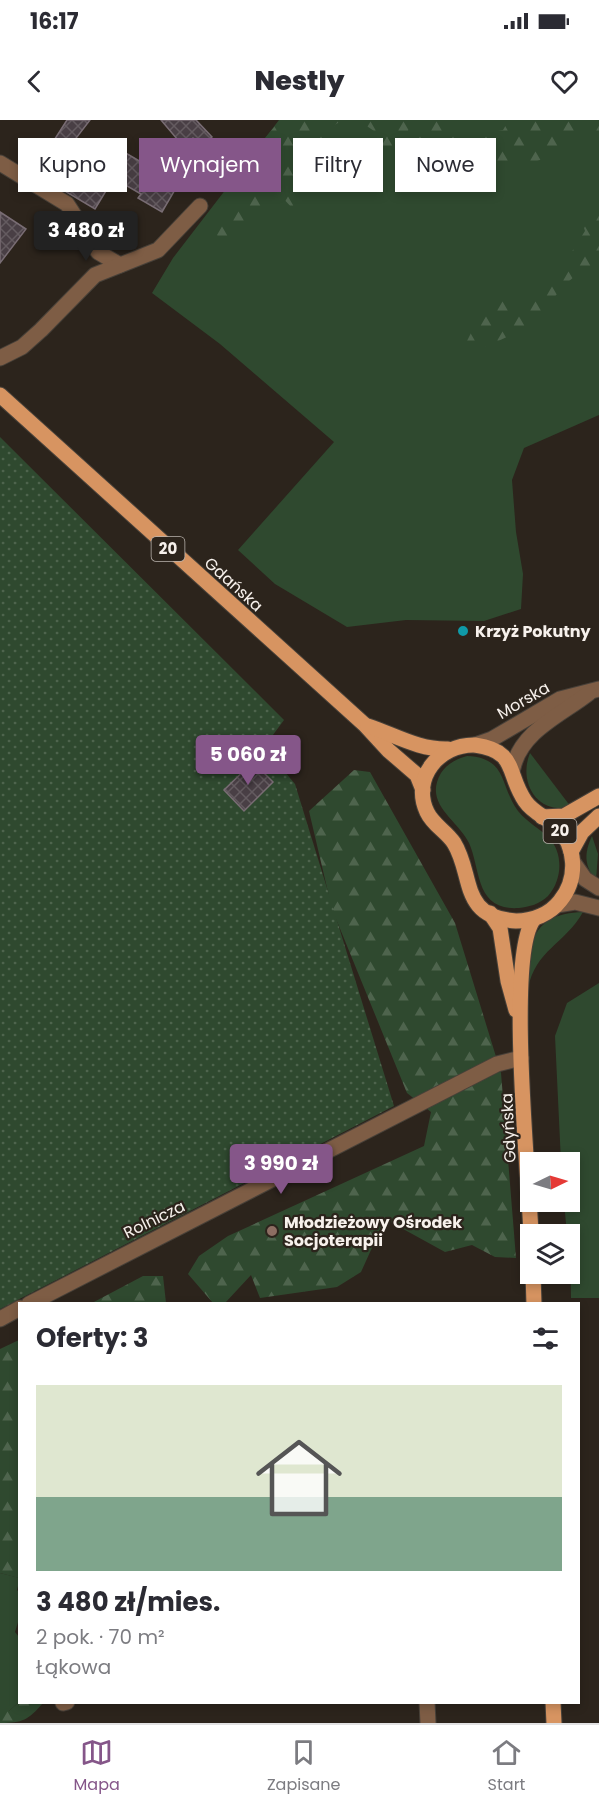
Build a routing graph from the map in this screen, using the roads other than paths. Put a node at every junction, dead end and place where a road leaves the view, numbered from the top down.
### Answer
1 (0, 163) edge
2 (200, 206) dead end
3 (120, 265) junction
4 (0, 358) edge
5 (0, 395) edge
6 (595, 690) edge
7 (365, 725) junction
8 (475, 745) junction
9 (448, 749) junction
10 (513, 768) junction
11 (423, 790) junction
12 (599, 795) edge
13 (599, 816) edge
14 (542, 817) junction
15 (572, 857) junction
16 (599, 888) edge
17 (557, 905) junction
18 (599, 908) edge
19 (490, 913) junction
20 (534, 919) junction
21 (519, 1019) junction
22 (521, 1058) junction
23 (530, 1224) edge
24 (533, 1284) edge
25 (33, 1302) edge
26 (534, 1302) edge
27 (18, 1309) edge
28 (0, 1319) edge
29 (427, 1704) edge
30 (553, 1704) edge
31 (428, 1723) edge
32 (554, 1723) edge

1 - 3 street
2 - 3 street
3 - 4 street
5 - 7 main road, Gdańska / 20
6 - 8 street, Morska
6 - 10 street, Morska
7 - 9 main road, Gdańska / 20
7 - 11 main road, Gdańska / 20
8 - 9 main road, 20
8 - 10 main road, 20
9 - 11 main road
10 - 14 main road, 20
11 - 19 main road, 20
12 - 14 main road
13 - 15 main road
14 - 15 main road, 20
15 - 16 street
15 - 17 main road, 20
17 - 18 street
17 - 20 main road
19 - 20 main road
19 - 21 main road, Gdyńska / 20
20 - 21 main road, Gdyńska / 20
21 - 22 main road, Gdyńska / 20
22 - 23 main road, Gdyńska / 20
22 - 25 street, Rolnicza
24 - 26 main road
27 - 28 street
29 - 31 street
30 - 32 main road

